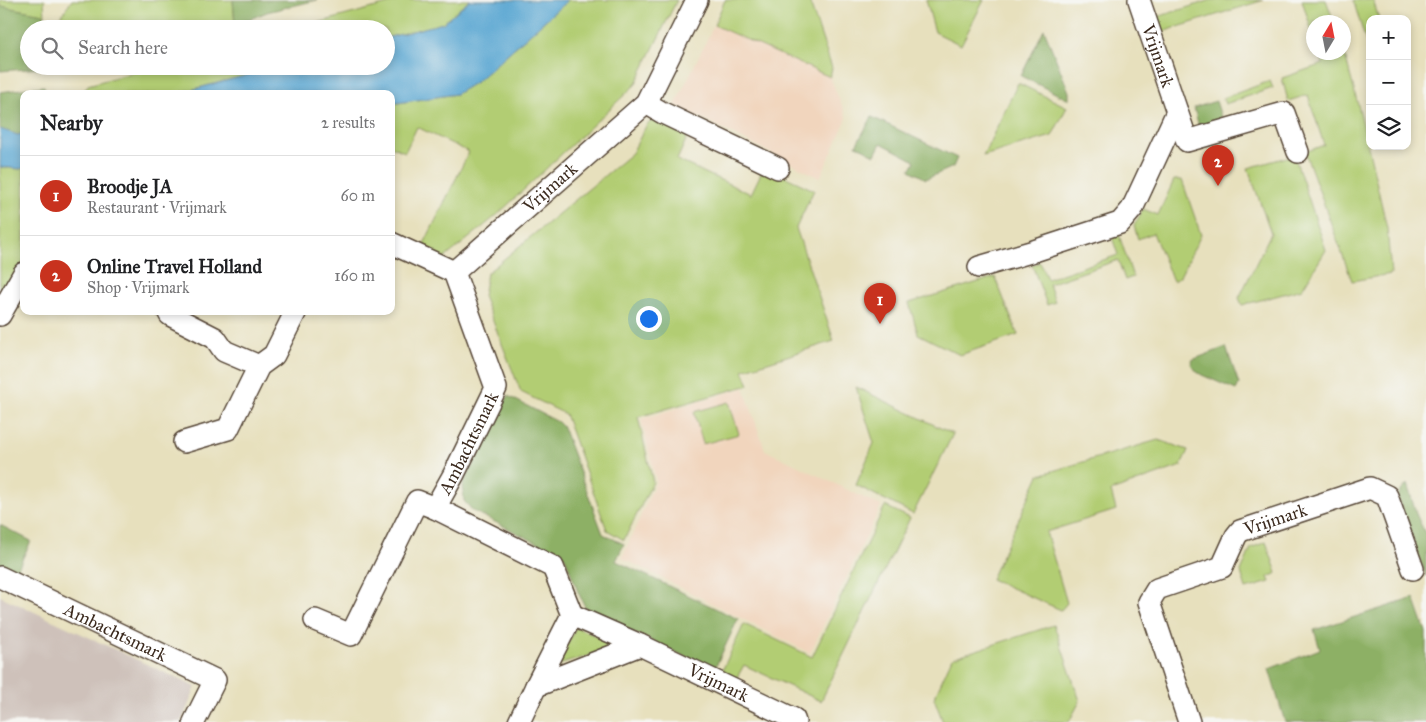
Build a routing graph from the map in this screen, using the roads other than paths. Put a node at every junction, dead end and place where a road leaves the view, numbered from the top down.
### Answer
1 (696, 0) edge
2 (1138, 0) edge
3 (646, 103) junction
4 (1177, 112) junction
5 (1298, 152) dead end
6 (778, 168) dead end
7 (395, 245) edge
8 (979, 267) dead end
9 (454, 272) junction
10 (20, 280) edge
11 (0, 315) edge
12 (170, 315) edge
13 (294, 315) edge
14 (259, 366) junction
15 (184, 442) dead end
16 (435, 508) junction
17 (1413, 569) dead end
18 (0, 577) edge
19 (572, 615) junction
20 (315, 620) dead end
21 (640, 645) junction
22 (536, 686) junction
23 (194, 722) edge
24 (519, 722) edge
25 (796, 722) edge
26 (1189, 722) edge

1 - 3 street, Vrijmark
2 - 4 street, Vrijmark
3 - 6 street
3 - 9 street, Vrijmark
4 - 5 street, Vrijmark
4 - 8 street
7 - 9 street
9 - 16 street, Ambachtsmark
10 - 11 street
12 - 14 street
13 - 14 street
14 - 15 street
16 - 19 street, Ambachtsmark
16 - 20 street, Ambachtsmark
17 - 26 street, Vrijmark
18 - 23 street, Ambachtsmark
19 - 21 street, Vrijmark
19 - 22 street
21 - 22 street
21 - 25 street, Vrijmark
22 - 24 street

